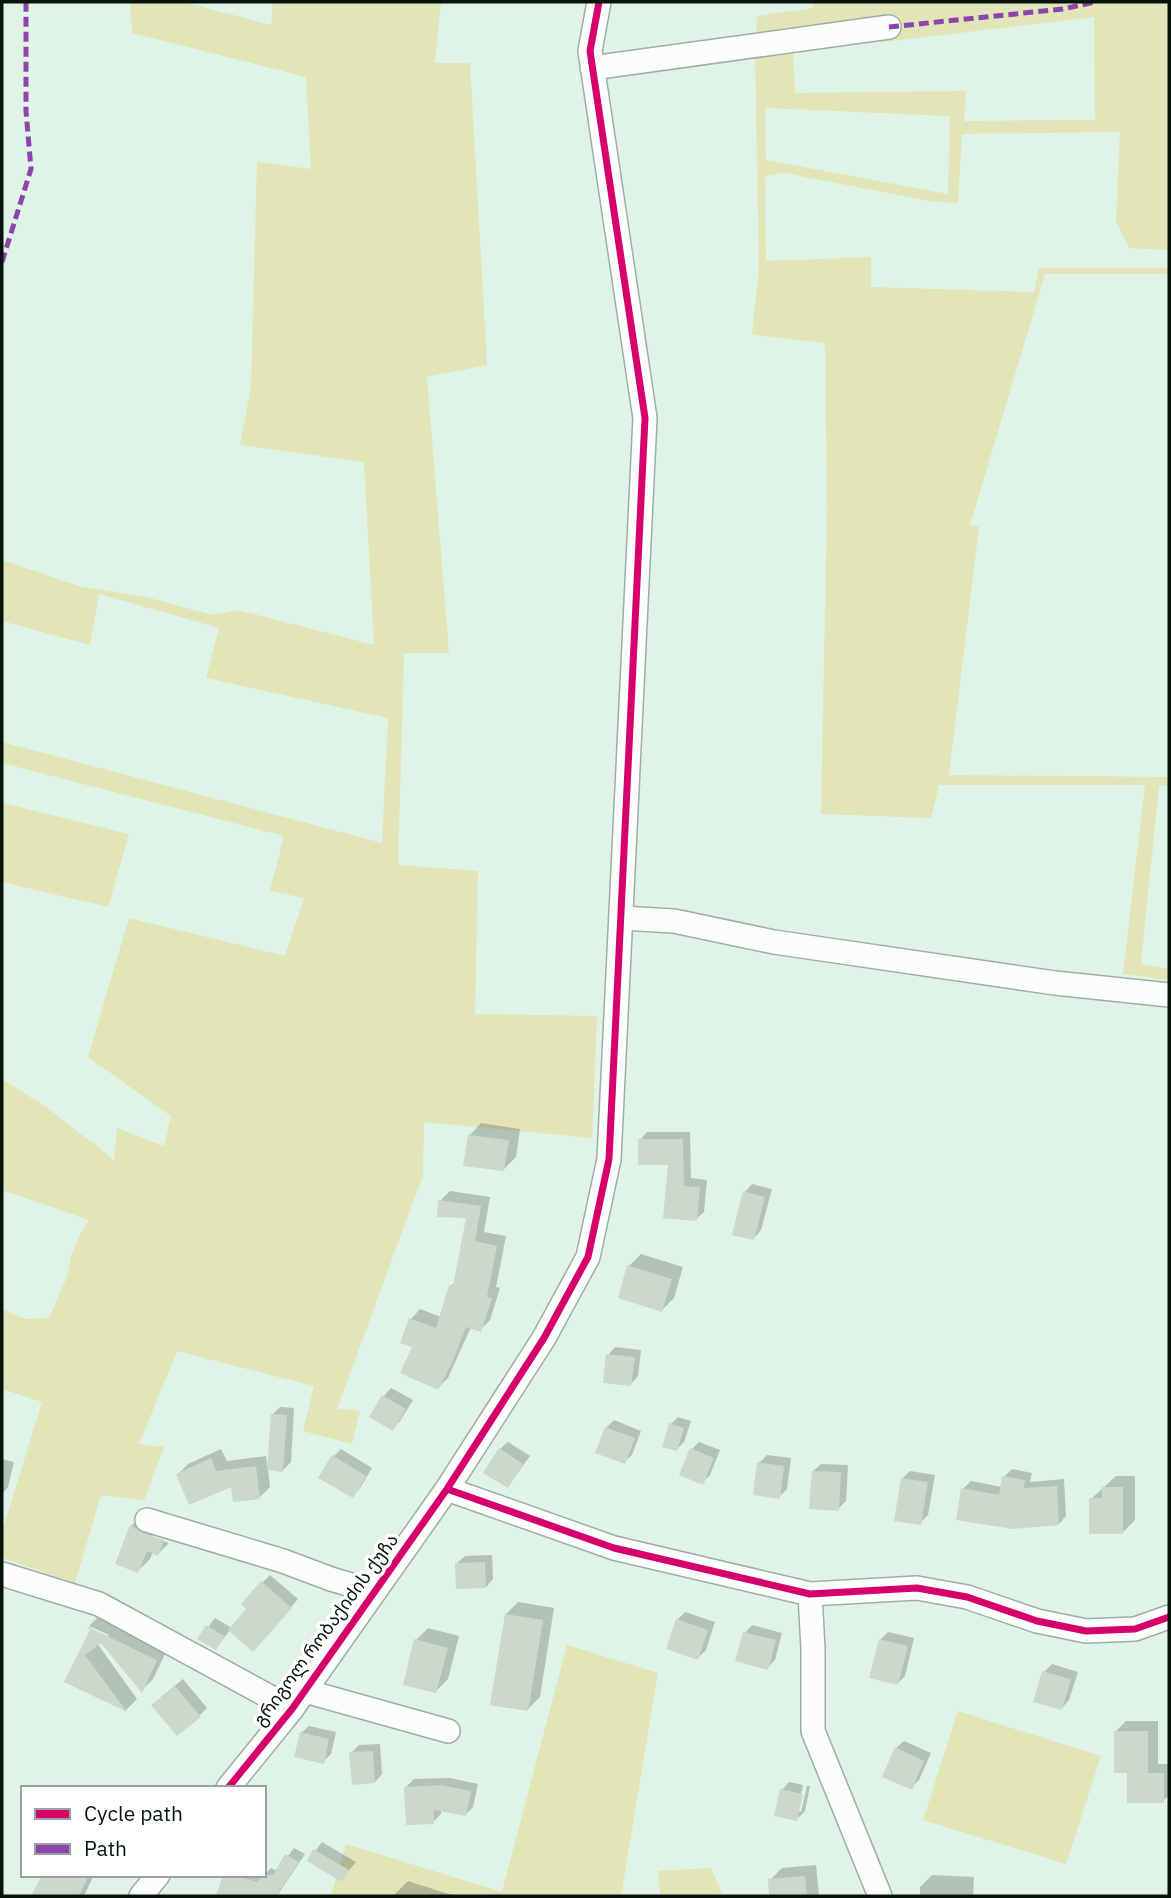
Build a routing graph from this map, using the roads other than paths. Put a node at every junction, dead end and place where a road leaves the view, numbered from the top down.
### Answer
1 (599, 2) edge
2 (889, 26) dead end
3 (592, 68) junction
4 (621, 918) junction
5 (1169, 995) edge
6 (447, 1489) junction
7 (147, 1520) dead end
8 (2, 1574) edge
9 (374, 1592) junction
10 (810, 1594) junction
11 (1169, 1617) edge
12 (299, 1700) junction
13 (448, 1731) dead end
14 (230, 1786) edge
15 (156, 1877) edge
16 (141, 1896) edge
17 (880, 1896) edge

1 - 3 street, გრიგოლ რობაქიძის ქუჩა
2 - 3 street
3 - 4 street, გრიგოლ რობაქიძის ქუჩა
4 - 5 street
4 - 6 street, გრიგოლ რობაქიძის ქუჩა
6 - 9 street, გრიგოლ რობაქიძის ქუჩა
6 - 10 street
7 - 9 street
8 - 12 street
9 - 12 street, გრიგოლ რობაქიძის ქუჩა
10 - 11 street
10 - 17 street
12 - 13 street
12 - 14 street, გრიგოლ რობაქიძის ქუჩა
15 - 16 street

